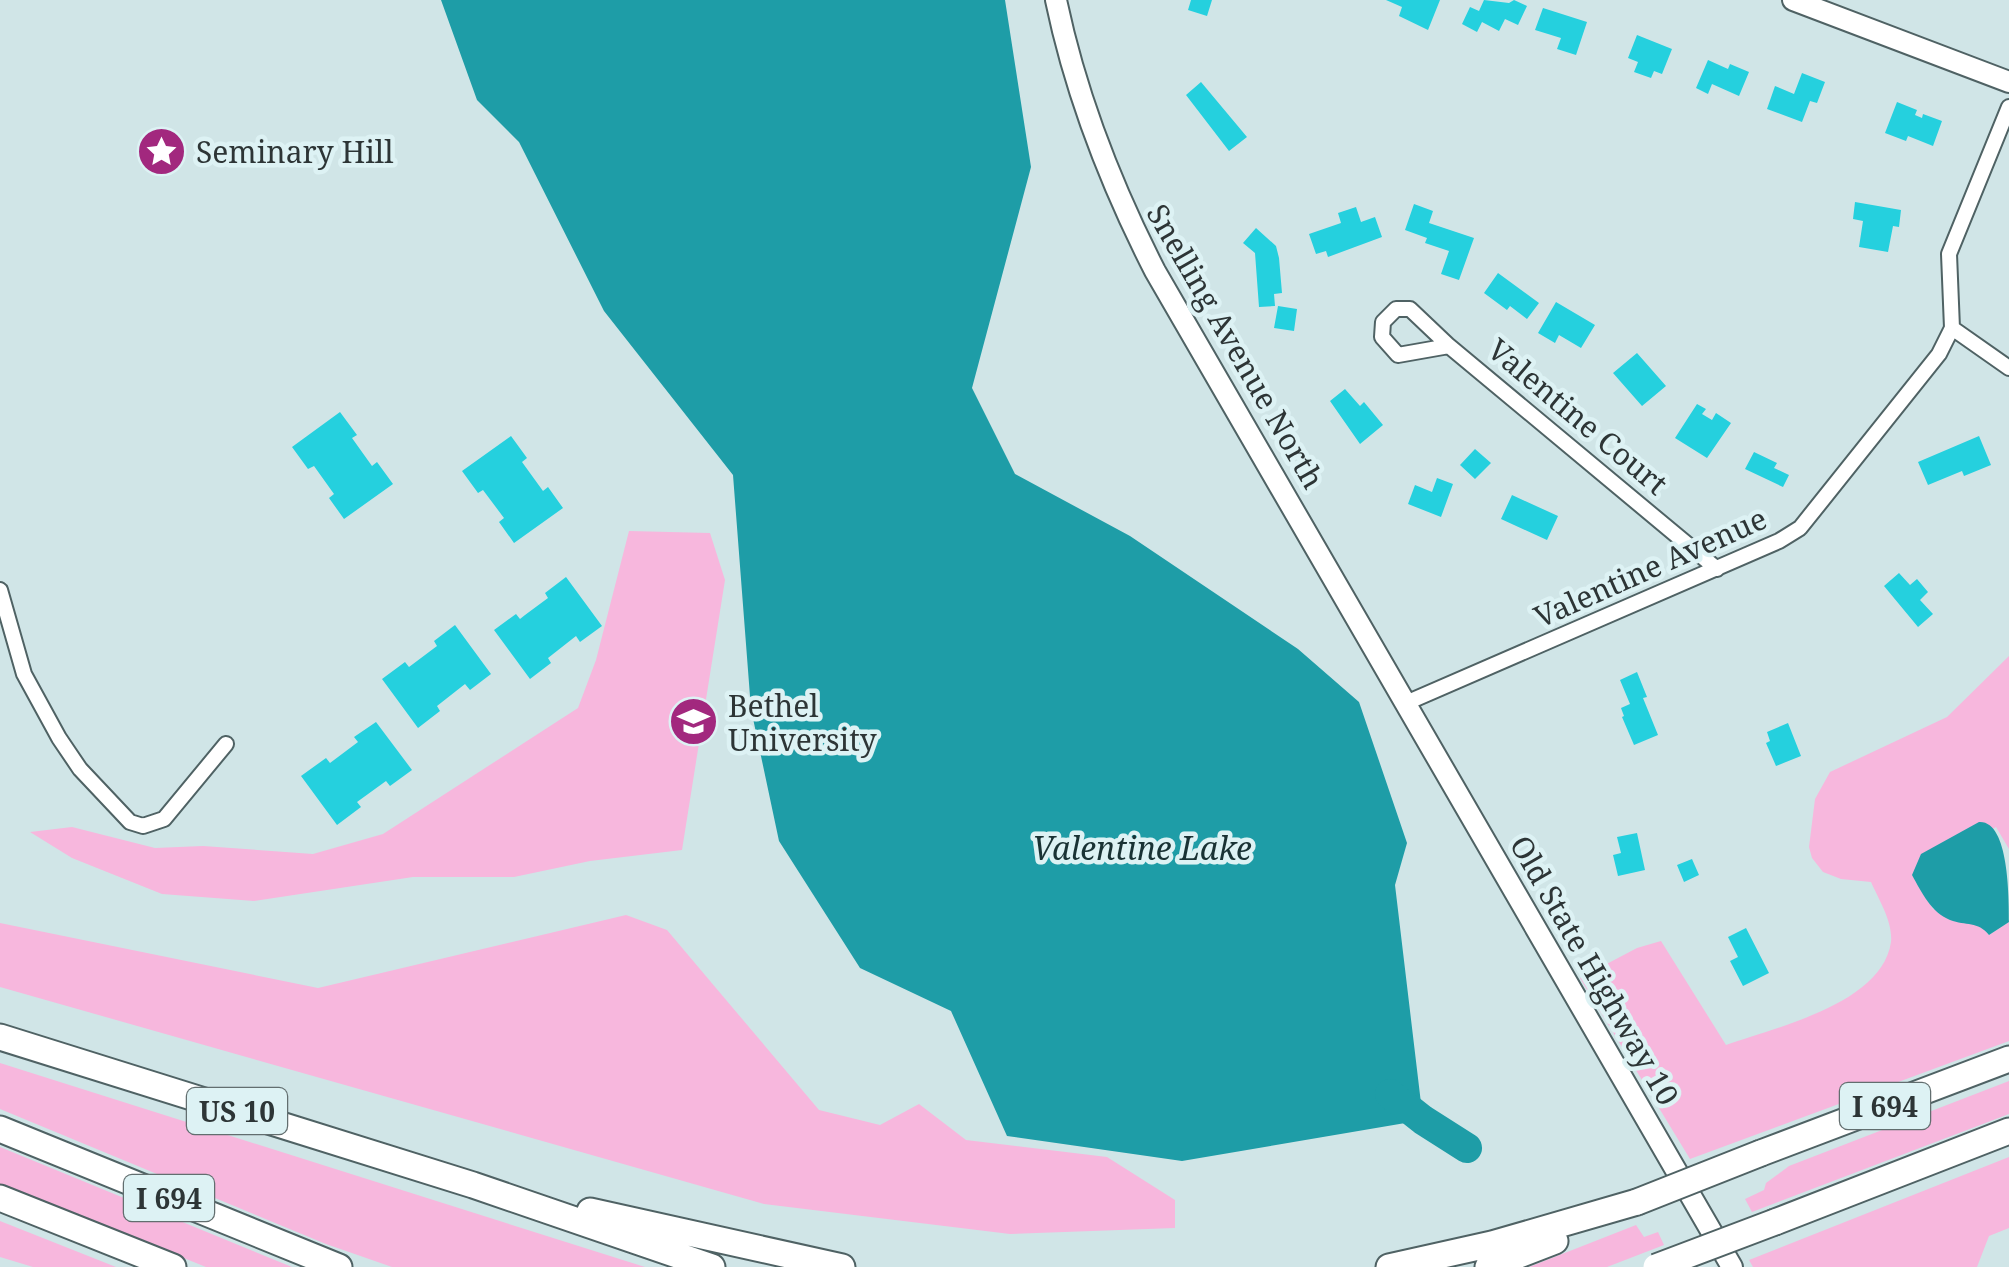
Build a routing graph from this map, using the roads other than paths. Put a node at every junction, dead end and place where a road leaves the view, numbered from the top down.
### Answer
1 (1056, 0) edge
2 (1793, 0) edge
3 (2009, 82) edge
4 (2009, 107) edge
5 (1952, 328) junction
6 (1448, 346) junction
7 (2009, 368) edge
8 (1716, 568) junction
9 (0, 590) edge
10 (1406, 703) junction
11 (226, 744) dead end
12 (0, 1037) edge
13 (2009, 1059) edge
14 (0, 1129) edge
15 (2009, 1131) edge
16 (473, 1185) junction
17 (0, 1198) edge
18 (1627, 1205) junction
19 (173, 1267) edge
20 (339, 1267) edge
21 (712, 1267) edge
22 (842, 1267) edge
23 (1389, 1267) edge
24 (1488, 1267) edge
25 (1656, 1267) edge
26 (1732, 1267) edge

1 - 10 street, Snelling Avenue North
2 - 3 street
4 - 5 street
5 - 7 street
5 - 8 street, Valentine Avenue
6 - 6 street, Valentine Court
6 - 8 street, Valentine Court
8 - 10 street, Valentine Avenue
9 - 11 street
10 - 26 street, Old State Highway 10
12 - 16 highway, US 10
13 - 18 highway, I 694, bridge
14 - 20 highway, I 694
15 - 25 highway, I 694, bridge
16 - 21 highway, US 10
16 - 22 highway
17 - 19 highway, I 694
18 - 23 highway
18 - 24 highway, I 694

